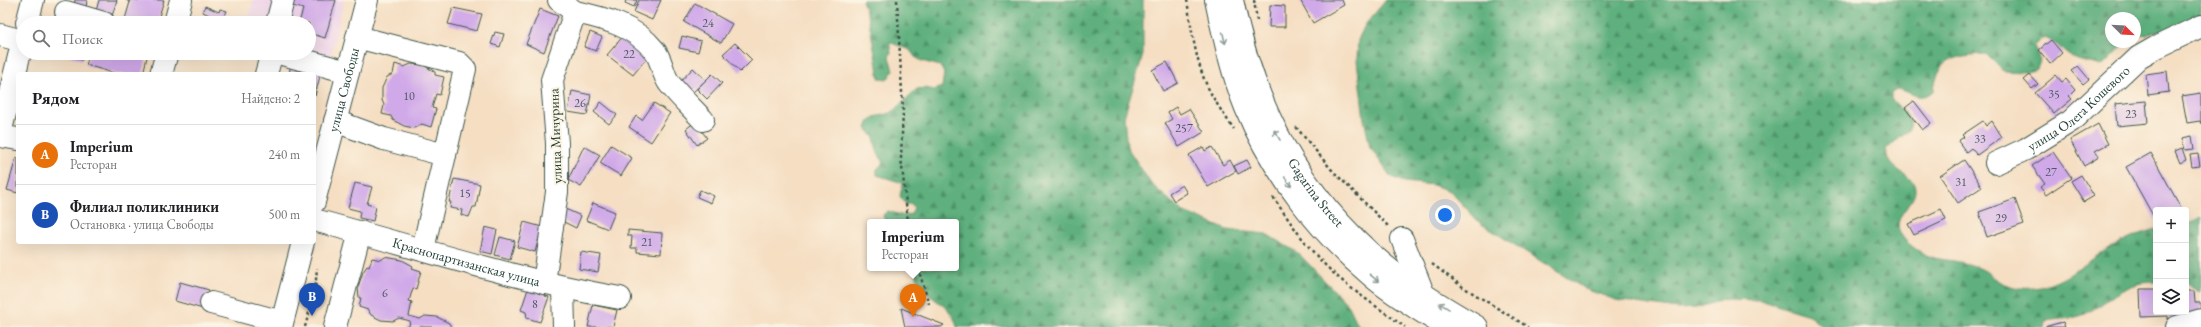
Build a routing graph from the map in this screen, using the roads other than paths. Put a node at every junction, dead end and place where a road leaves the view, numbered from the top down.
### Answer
1 (33, 0) edge
2 (181, 0) edge
3 (283, 0) edge
4 (367, 0) edge
5 (1216, 0) edge
6 (1232, 0) edge
7 (567, 6) edge
8 (66, 12) dead end
9 (29, 16) edge
10 (80, 16) edge
11 (177, 16) edge
12 (279, 16) edge
13 (2201, 26) edge
14 (0, 35) edge
15 (357, 37) junction
16 (16, 38) edge
17 (18, 60) edge
18 (165, 60) edge
19 (270, 60) edge
20 (304, 60) edge
21 (162, 72) edge
22 (267, 72) edge
23 (348, 72) junction
24 (703, 120) dead end
25 (335, 122) junction
26 (0, 135) edge
27 (16, 139) edge
28 (445, 155) junction
29 (319, 159) edge
30 (1996, 163) dead end
31 (316, 185) edge
32 (316, 221) edge
33 (360, 232) junction
34 (1402, 239) road end
35 (302, 244) edge
36 (423, 249) junction
37 (553, 286) junction
38 (1424, 293) junction
39 (620, 298) dead end
40 (212, 303) dead end
41 (2201, 320) edge
42 (282, 325) edge
43 (335, 327) edge
44 (564, 327) edge
45 (1447, 327) edge
46 (1477, 327) edge
47 (2177, 327) edge

1 - 9 main road
2 - 11 main road
3 - 12 main road
4 - 15 main road, улица Свободы
5 -> 45 main road, Gagarina Street
38 -> 6 main road, Gagarina Street
7 - 24 main road
7 - 37 main road, улица Мичурина
8 - 10 main road
13 - 30 main road, улица Олега Кошевого
14 - 16 main road
15 - 23 main road, улица Свободы
15 - 28 main road
17 - 26 main road
18 - 21 main road
19 - 22 main road
20 - 23 main road
23 - 25 main road, улица Свободы
25 - 28 main road
25 - 29 main road, улица Свободы
26 - 27 main road
28 - 36 main road
29 - 31 main road, улица Свободы
32 - 33 main road, Краснопартизанская улица
33 - 36 main road, Краснопартизанская улица
33 - 43 main road
34 - 38 main road
35 - 42 main road
36 - 37 main road, Краснопартизанская улица
37 - 39 main road, Краснопартизанская улица
37 - 44 main road, улица Мичурина
46 -> 38 main road, Gagarina Street
40 - 42 main road
41 - 47 main road

